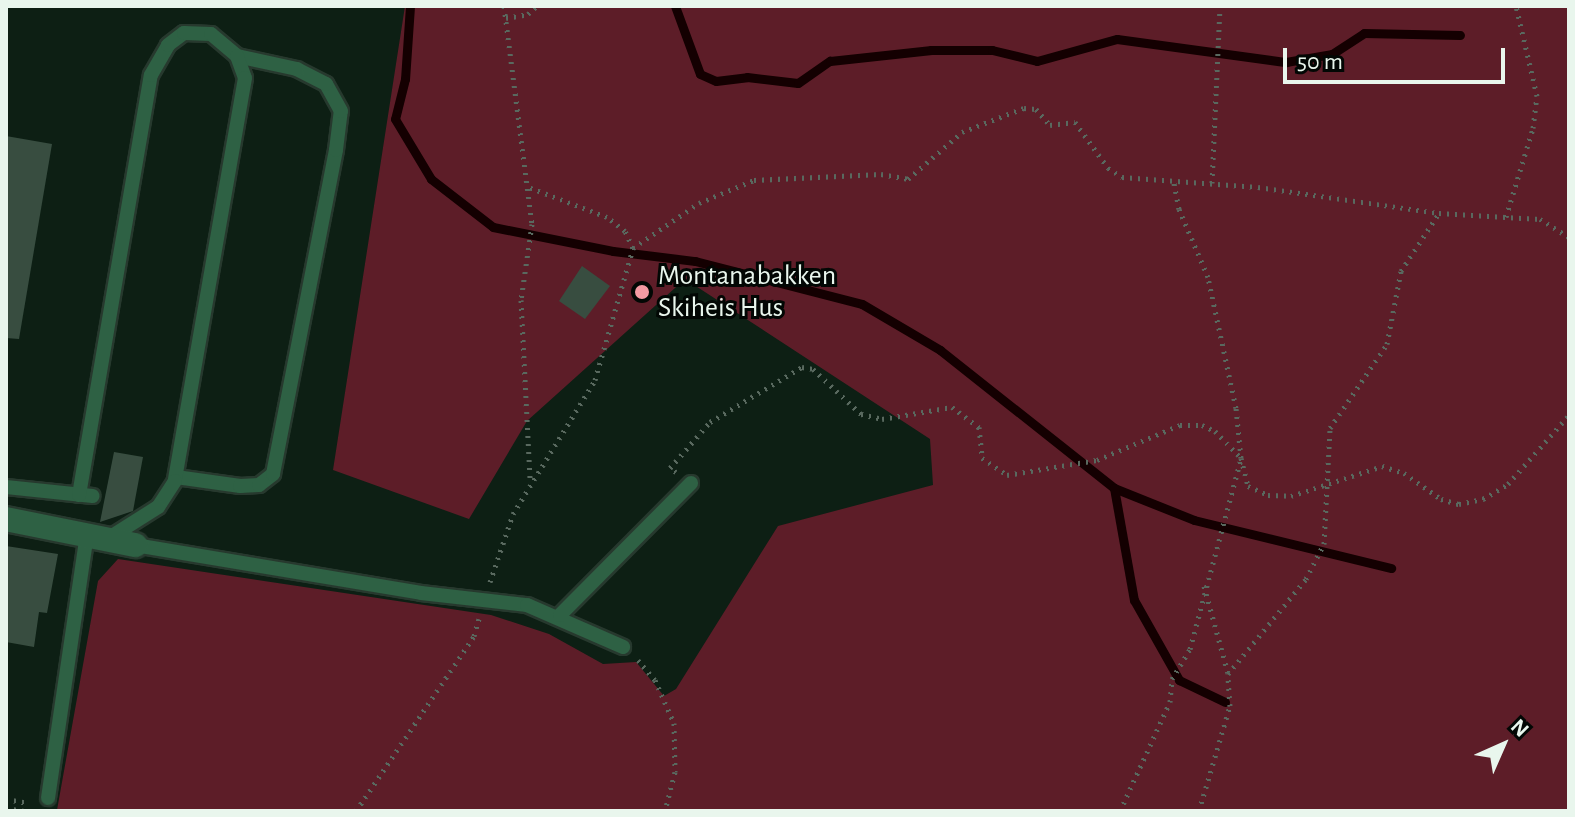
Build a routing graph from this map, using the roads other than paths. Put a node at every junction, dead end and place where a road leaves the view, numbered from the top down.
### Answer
1 (237, 56) junction
2 (176, 477) junction
3 (691, 483) road end
4 (6, 487) edge
5 (6, 519) edge
6 (97, 537) junction
7 (135, 545) joint
8 (560, 615) junction
9 (623, 647) road end
10 (48, 798) dead end

1 - 2 lane
1 - 2 lane
1 - 4 lane
2 - 6 lane
3 - 8 lane
5 - 6 street
6 - 7 street
6 - 10 lane
7 - 8 lane
8 - 9 lane

